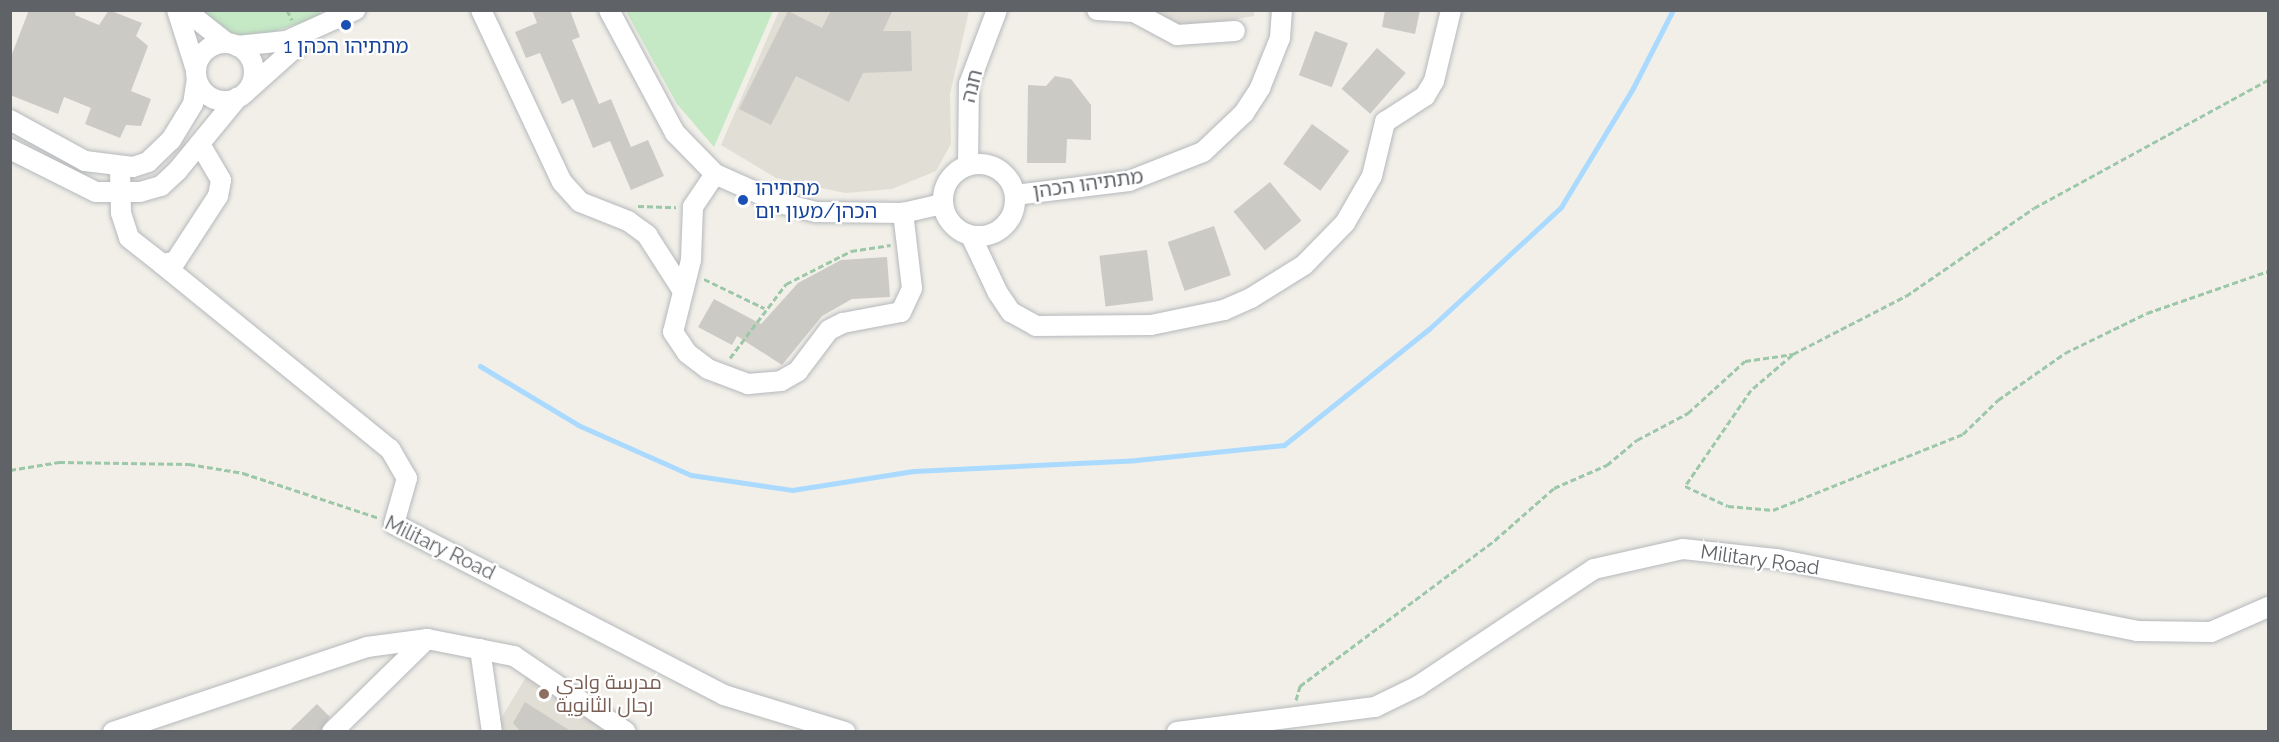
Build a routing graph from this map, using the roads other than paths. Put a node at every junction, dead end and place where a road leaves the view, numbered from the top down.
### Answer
1 (177, 10) edge
2 (185, 10) edge
3 (355, 10) edge
4 (481, 10) edge
5 (609, 10) edge
6 (997, 10) edge
7 (1098, 10) edge
8 (1282, 10) edge
9 (1451, 10) edge
10 (317, 30) junction
11 (1235, 31) dead end
12 (232, 44) junction
13 (196, 75) junction
14 (242, 95) junction
15 (10, 120) edge
16 (200, 144) junction
17 (10, 149) edge
18 (968, 165) junction
19 (120, 169) junction
20 (715, 174) junction
21 (1015, 195) junction
22 (121, 196) junction
23 (942, 204) junction
24 (903, 213) junction
25 (971, 236) junction
26 (162, 264) junction
27 (684, 279) junction
28 (2268, 607) edge
29 (427, 639) junction
30 (480, 649) junction
31 (113, 732) edge
32 (332, 732) edge
33 (492, 732) edge
34 (626, 732) edge
35 (845, 732) edge
36 (1177, 732) edge

1 - 13 street
2 - 12 street
3 - 10 street
4 - 27 street
5 - 20 street
6 - 18 street, חנה
7 - 11 street
8 - 21 street, מתתיהו הכהן
9 - 25 street
10 - 12 street
10 - 14 street
12 - 13 street
12 - 14 street
13 - 14 street
13 - 19 street
14 - 16 street
15 - 19 street
16 - 22 street
16 - 26 street
17 - 22 street
18 - 21 street
18 - 23 street
19 - 22 street
20 - 24 street
20 - 27 street
21 - 25 street
22 - 26 street
23 - 24 street
23 - 25 street
24 - 27 street
26 - 35 street, Military Road
28 - 36 street, Military Road
29 - 30 street
29 - 31 street
29 - 32 street
30 - 33 street
30 - 34 street

